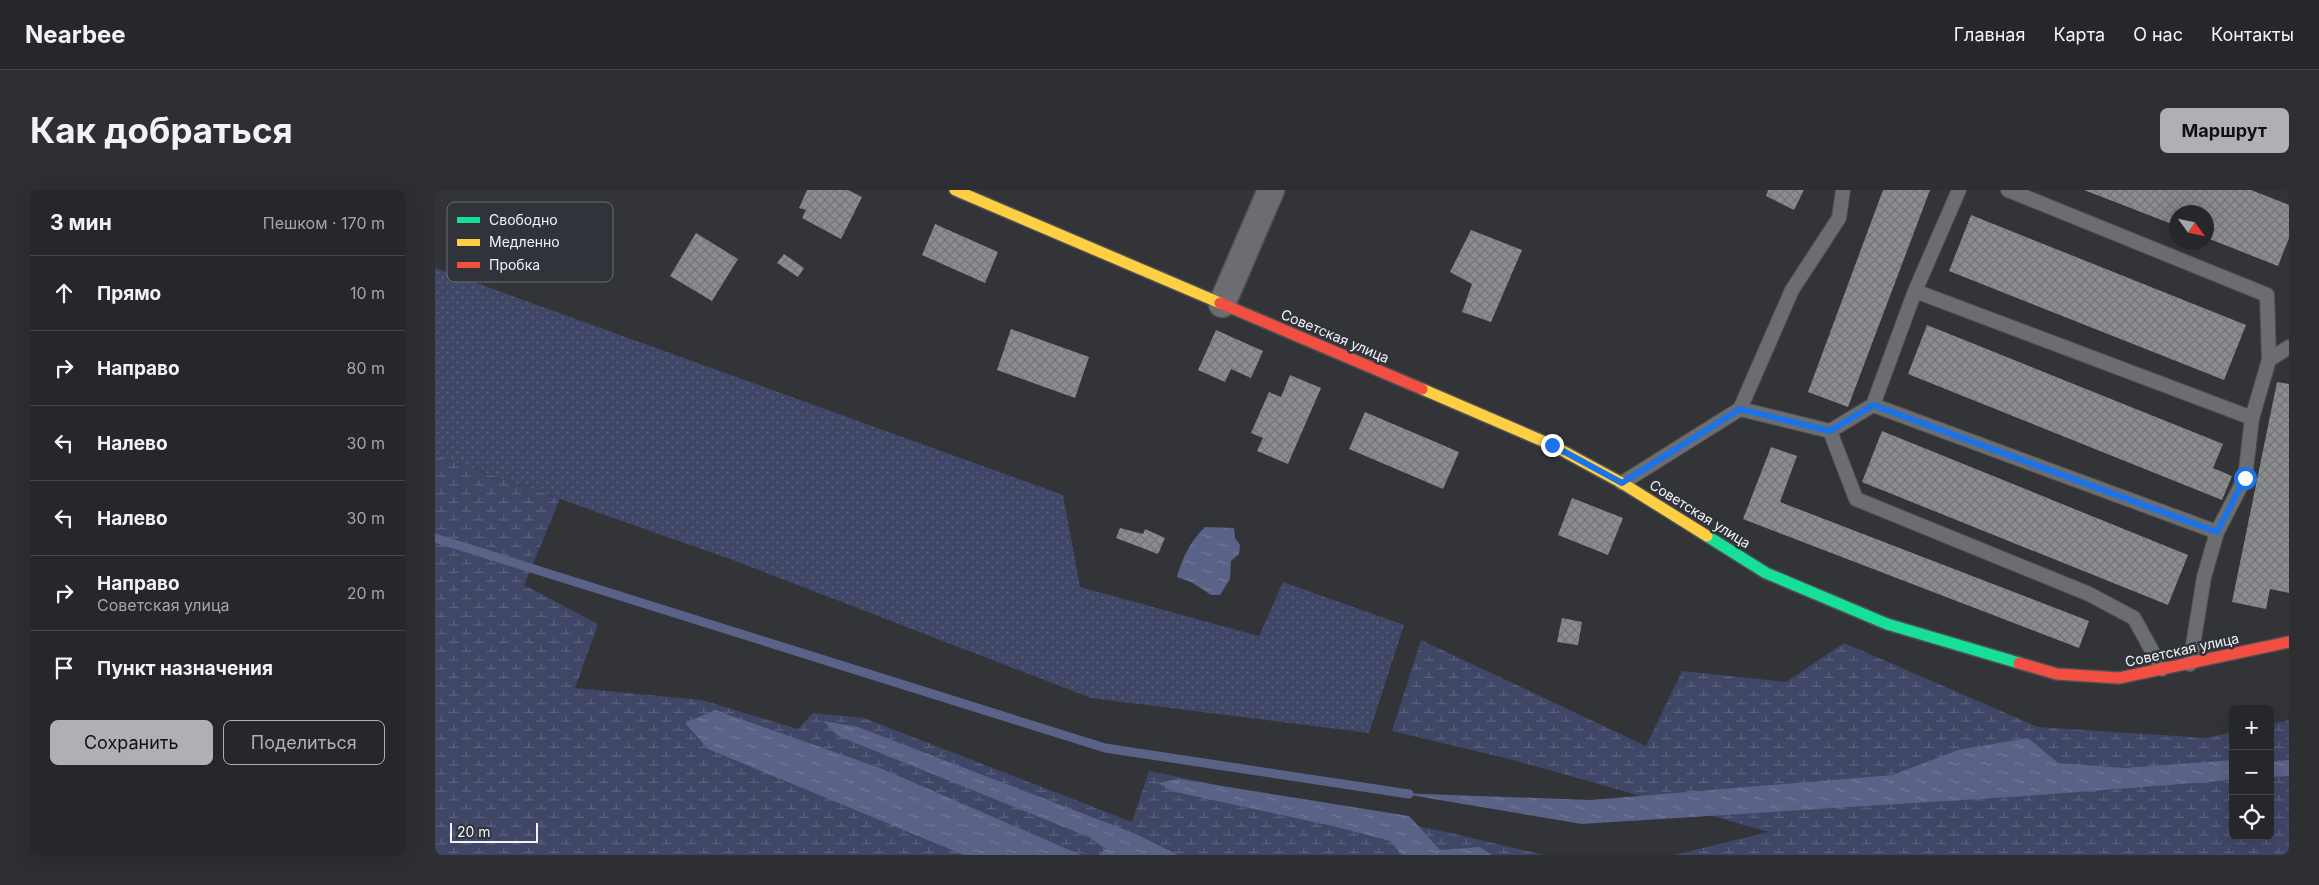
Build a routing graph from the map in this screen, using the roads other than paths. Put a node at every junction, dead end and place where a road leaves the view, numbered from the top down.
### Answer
1 (955, 190) edge
2 (1271, 190) edge
3 (1843, 190) edge
4 (1959, 190) edge
5 (2008, 190) edge
6 (1915, 291) junction
7 (1222, 304) junction
8 (2289, 347) edge
9 (2269, 360) junction
10 (1873, 405) junction
11 (1740, 409) junction
12 (2252, 418) junction
13 (1830, 431) junction
14 (1622, 483) junction
15 (2217, 532) junction
16 (2289, 642) edge
17 (2190, 664) junction
18 (2162, 670) junction

1 - 7 street, Советская улица
2 - 7 street
3 - 11 lane
4 - 6 lane
5 - 9 lane
6 - 10 lane
6 - 12 lane
7 - 14 street, Советская улица
8 - 9 lane
9 - 12 lane
10 - 13 lane
10 - 15 lane
11 - 13 lane
11 - 14 lane
12 - 15 lane
13 - 18 lane
14 - 18 street, Советская улица
15 - 17 lane
16 - 17 street, Советская улица
17 - 18 street, Советская улица

